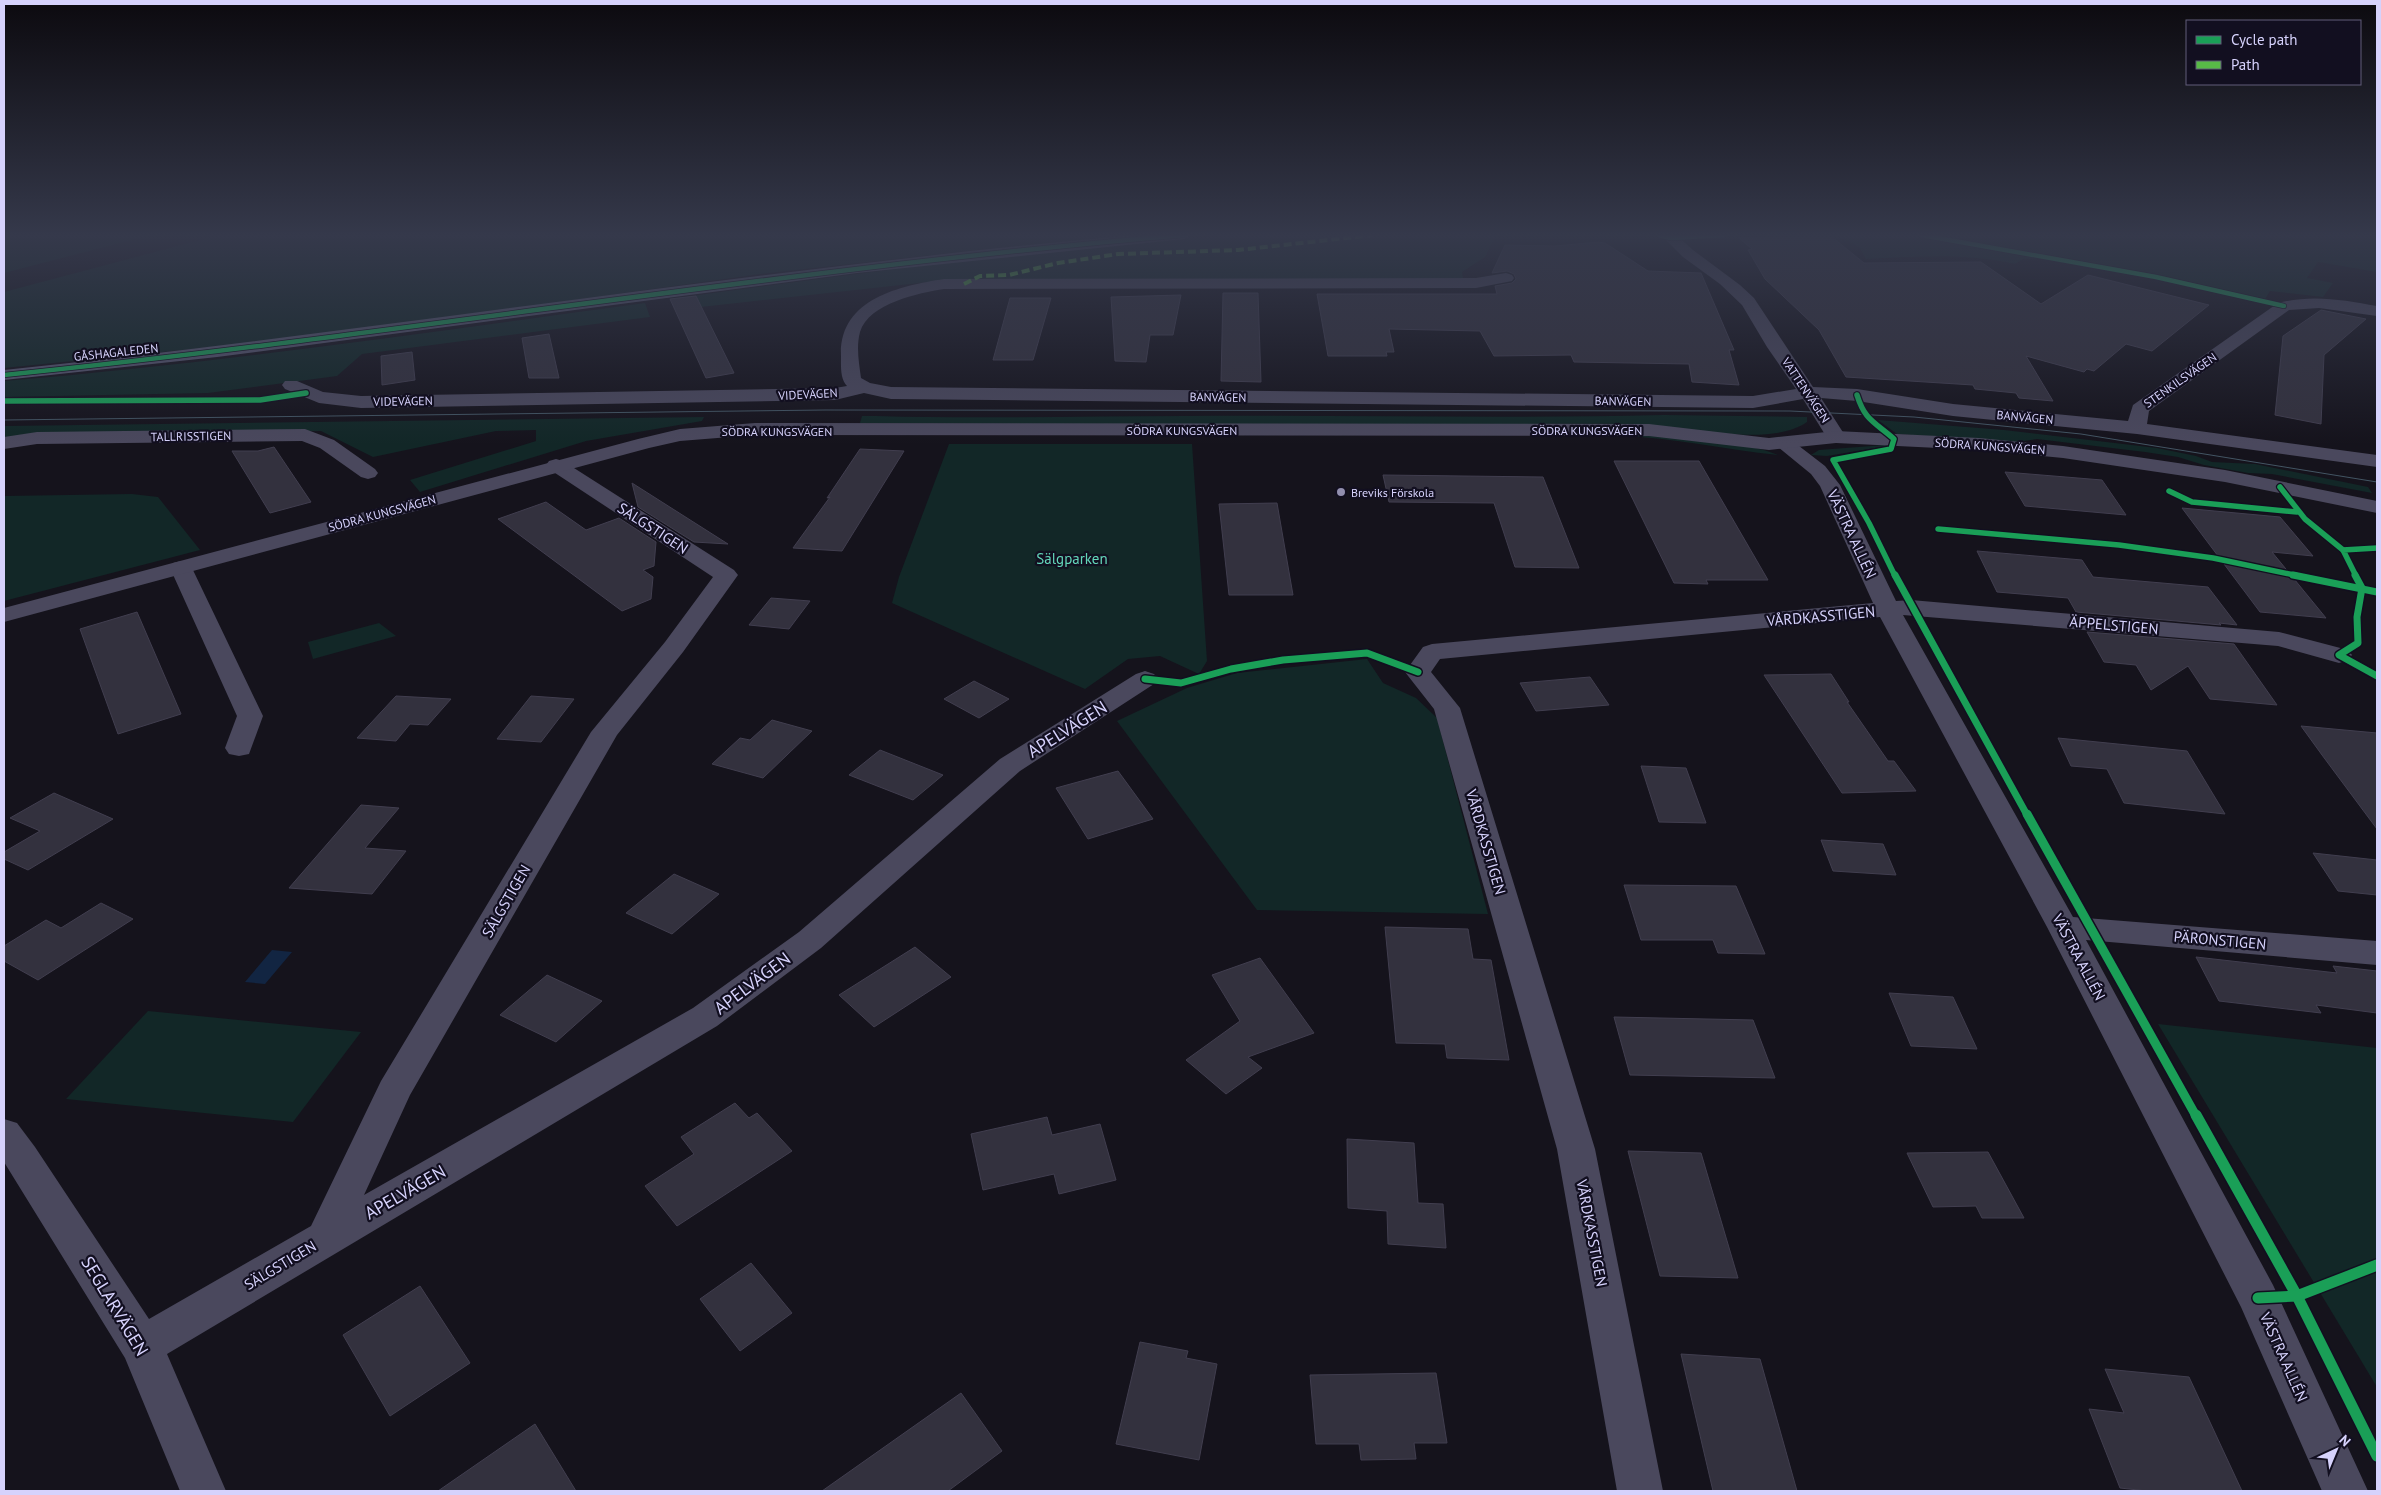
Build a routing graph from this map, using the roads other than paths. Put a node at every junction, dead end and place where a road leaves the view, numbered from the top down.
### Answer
1 (581, 305) edge
2 (878, 305) edge
3 (1749, 305) edge
4 (2289, 305) edge
5 (2341, 305) edge
6 (2377, 311) edge
7 (4, 375) edge
8 (291, 385) dead end
9 (864, 388) junction
10 (1809, 392) junction
11 (2137, 428) junction
12 (1836, 437) junction
13 (4, 443) edge
14 (1784, 443) junction
15 (2377, 461) edge
16 (556, 465) junction
17 (368, 473) dead end
18 (2377, 507) edge
19 (181, 568) junction
20 (1888, 610) junction
21 (4, 614) edge
22 (2338, 655) dead end
23 (1145, 679) dead end
24 (239, 748) dead end
25 (2063, 927) junction
26 (2377, 953) edge
27 (4, 1134) edge
28 (325, 1238) junction
29 (142, 1346) junction
30 (203, 1491) edge
31 (1640, 1491) edge
32 (2345, 1491) edge

1 - 7 main road, GÅSHAGALEDEN
2 - 9 street, VIDEVÄGEN
3 - 10 street, VATTENVÄGEN
4 - 11 street, STENKILSVÄGEN
5 - 6 street, STENKILSVÄGEN
8 - 9 street, VIDEVÄGEN
9 - 10 street, BANVÄGEN
10 - 11 street, BANVÄGEN
10 - 12 street, VATTENVÄGEN
11 - 15 street, BANVÄGEN
12 - 14 street, SÖDRA KUNGSVÄGEN
12 - 18 street, SÖDRA KUNGSVÄGEN
13 - 17 street, TALLRISSTIGEN
14 - 16 street, SÖDRA KUNGSVÄGEN
14 - 20 street, VÄSTRA ALLÉN
16 - 19 street, SÖDRA KUNGSVÄGEN
16 - 28 street, SÄLGSTIGEN
19 - 21 street, SÖDRA KUNGSVÄGEN
19 - 24 street
20 - 22 street, ÄPPELSTIGEN
20 - 25 street, VÄSTRA ALLÉN
20 - 31 street, VÅRDKASSTIGEN
23 - 28 street, APELVÄGEN
25 - 26 street, PÄRONSTIGEN
25 - 32 street, VÄSTRA ALLÉN
27 - 29 street, SEGLARVÄGEN
28 - 29 street, SÄLGSTIGEN
29 - 30 street, SEGLARVÄGEN

